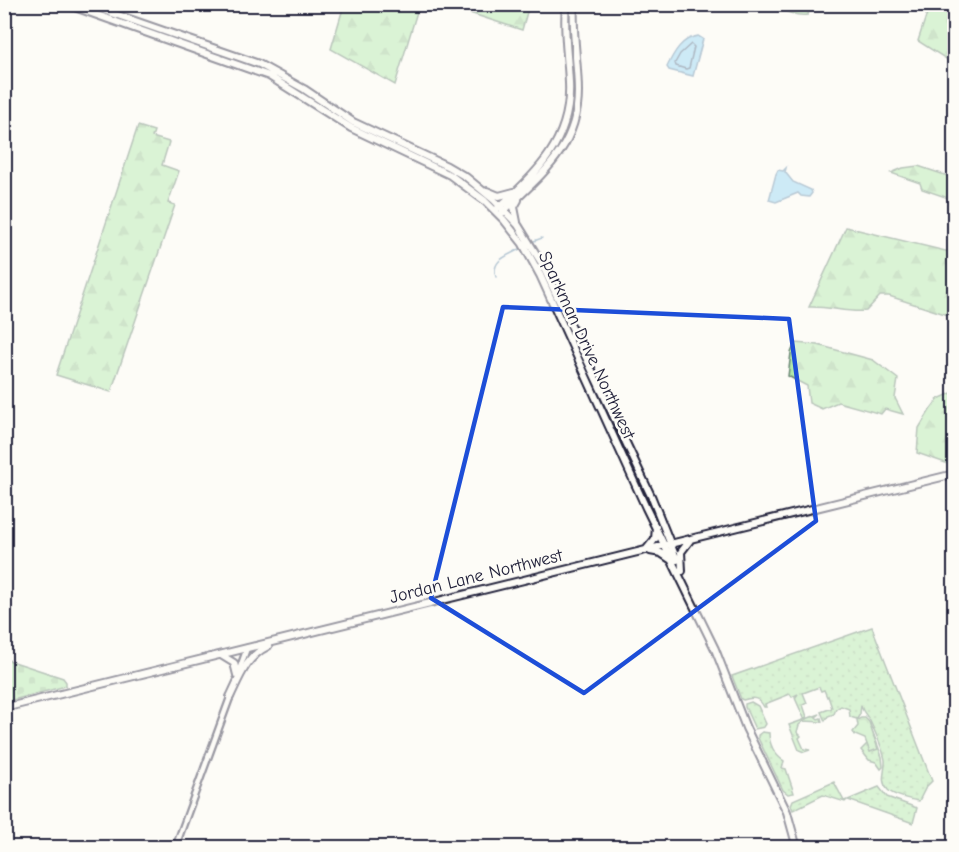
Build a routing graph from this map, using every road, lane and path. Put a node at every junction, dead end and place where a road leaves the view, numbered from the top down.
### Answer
1 (66, 4) edge
2 (86, 4) edge
3 (566, 4) edge
4 (574, 4) edge
5 (478, 187) junction
6 (516, 191) junction
7 (524, 192) junction
8 (500, 211) junction
9 (518, 225) junction
10 (954, 474) edge
11 (656, 527) junction
12 (692, 538) junction
13 (668, 544) junction
14 (646, 550) junction
15 (674, 561) junction
16 (682, 571) junction
17 (695, 605) junction
18 (280, 640) junction
19 (247, 648) junction
20 (221, 654) junction
21 (237, 675) junction
22 (230, 697) junction
23 (4, 708) edge
24 (175, 848) edge
25 (797, 848) edge

1 - 8 main road, Sparkman Drive Northwest
2 - 5 main road, Sparkman Drive Northwest
3 - 6 main road
4 - 7 main road
5 - 6 main road
5 - 8 main road, Sparkman Drive Northwest
6 - 8 main road
7 - 8 main road
7 - 9 main road
8 - 9 main road, Sparkman Drive Northwest
8 - 11 main road, Sparkman Drive Northwest
9 - 13 main road, Sparkman Drive Northwest
10 - 12 main road, Jordan Lane Northwest
11 - 13 main road, Sparkman Drive Northwest
11 - 14 main road
12 - 13 main road, Jordan Lane Northwest
12 - 16 main road
13 - 14 main road, Jordan Lane Northwest
13 - 15 main road, Sparkman Drive Northwest
13 - 16 main road, Sparkman Drive Northwest
14 - 15 main road
14 - 18 main road, Jordan Lane Northwest
15 - 17 main road, Sparkman Drive Northwest
16 - 17 main road, Sparkman Drive Northwest
17 - 25 main road, Sparkman Drive Northwest
18 - 19 main road, Jordan Lane Northwest
18 - 22 main road
19 - 20 main road, Jordan Lane Northwest
19 - 21 street
20 - 21 main road
20 - 23 main road, Jordan Lane Northwest
21 - 22 street
22 - 24 street

